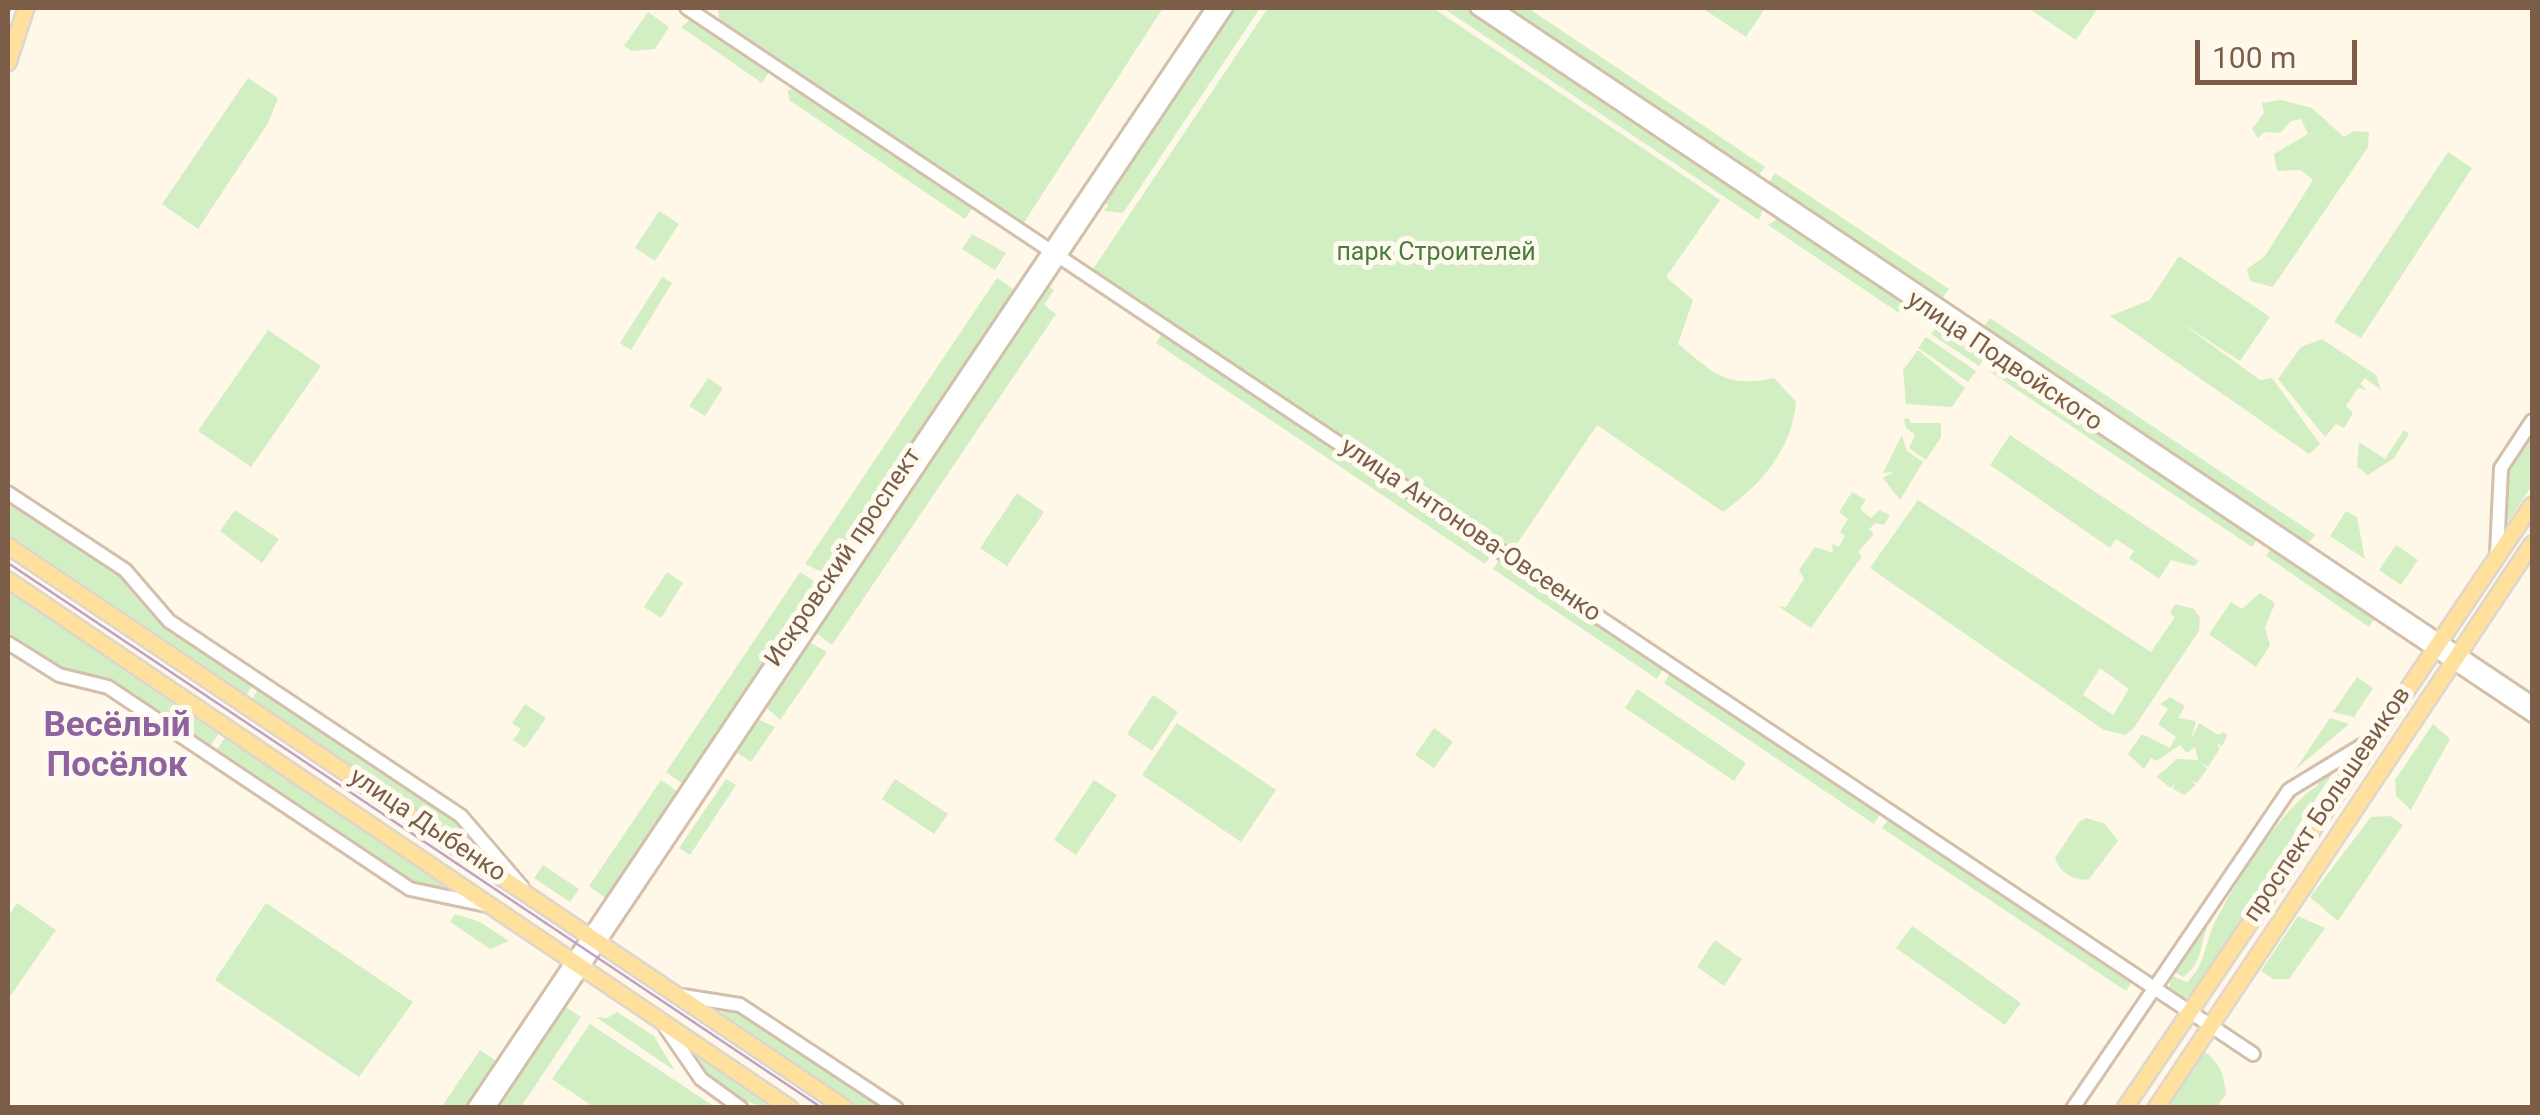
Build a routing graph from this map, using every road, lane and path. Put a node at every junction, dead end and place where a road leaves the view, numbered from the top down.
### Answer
1 (26, 8) edge
2 (686, 8) edge
3 (1212, 8) edge
4 (1226, 8) edge
5 (1477, 8) edge
6 (1495, 8) edge
7 (8, 63) edge
8 (1055, 254) junction
9 (2532, 420) edge
10 (8, 493) edge
11 (2532, 505) edge
12 (2532, 544) edge
13 (8, 546) edge
14 (2497, 553) junction
15 (2526, 565) edge
16 (8, 580) edge
17 (8, 643) edge
18 (2436, 644) junction
19 (2458, 658) junction
20 (2532, 703) edge
21 (2532, 714) edge
22 (2371, 740) junction
23 (526, 892) junction
24 (487, 905) junction
25 (596, 938) junction
26 (578, 965) junction
27 (2154, 988) junction
28 (683, 996) junction
29 (2189, 1012) junction
30 (662, 1022) junction
31 (2210, 1026) junction
32 (2254, 1054) dead end
33 (474, 1108) edge
34 (488, 1108) edge
35 (741, 1108) edge
36 (790, 1108) edge
37 (845, 1108) edge
38 (896, 1108) edge
39 (2073, 1108) edge
40 (2124, 1108) edge
41 (2156, 1108) edge

1 - 7 main road
2 - 8 street, улица Антонова-Овсеенко
3 - 8 street, Искровский проспект
4 - 8 street, Искровский проспект
5 - 18 street, улица Подвойского
6 - 18 street, улица Подвойского
8 - 25 street, Искровский проспект
8 - 27 street, улица Антонова-Овсеенко
9 - 14 street
10 - 23 street
11 - 14 main road, проспект Большевиков
12 - 15 main road, проспект Большевиков
13 - 23 main road, улица Дыбенко
14 - 18 main road, проспект Большевиков
15 - 19 main road, проспект Большевиков
16 - 24 main road, улица Дыбенко
17 - 24 street
18 - 19 street, улица Подвойского
18 - 22 main road, проспект Большевиков
19 - 20 street, улица Подвойского
19 - 21 street, улица Подвойского
19 - 31 main road, проспект Большевиков
22 - 27 street
22 - 29 main road, проспект Большевиков
23 - 25 main road, улица Дыбенко
24 - 26 main road, улица Дыбенко
25 - 26 street, Искровский проспект
25 - 28 main road, улица Дыбенко
26 - 30 main road, улица Дыбенко
26 - 33 street, Искровский проспект
26 - 34 street, Искровский проспект
27 - 29 street, улица Антонова-Овсеенко
27 - 39 street
28 - 37 main road, улица Дыбенко
28 - 38 street
29 - 31 street, улица Антонова-Овсеенко
29 - 40 main road, проспект Большевиков
30 - 35 street
30 - 36 main road, улица Дыбенко
31 - 32 street, улица Антонова-Овсеенко
31 - 41 main road, проспект Большевиков

